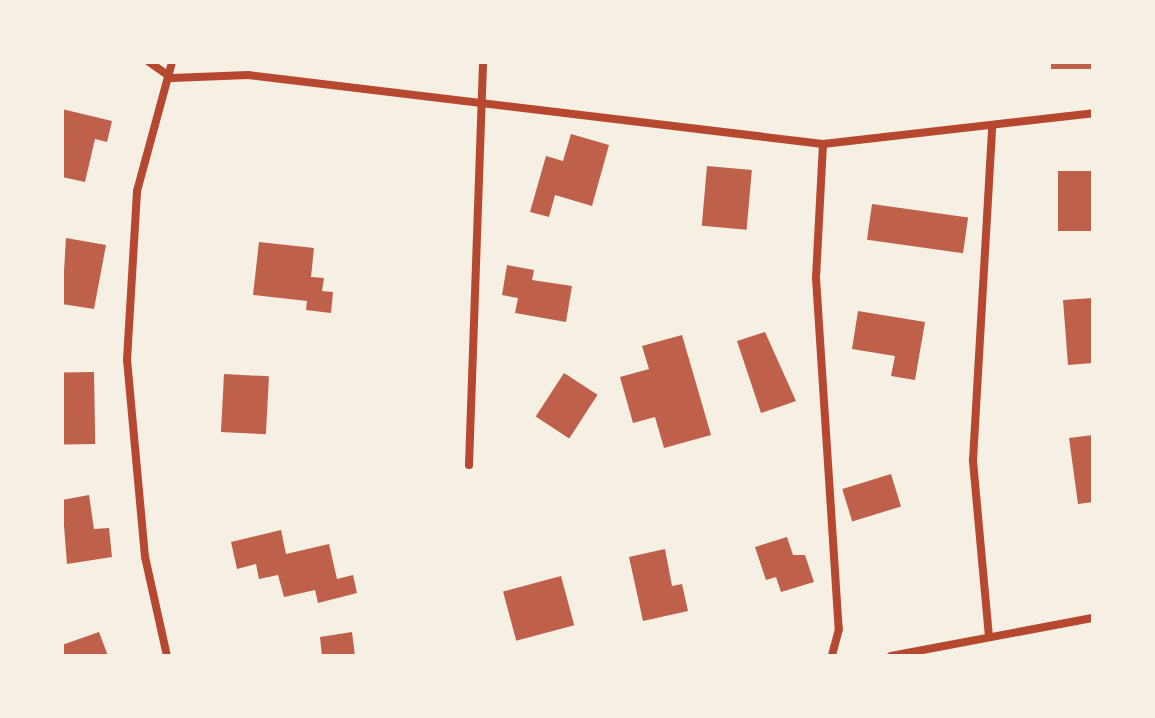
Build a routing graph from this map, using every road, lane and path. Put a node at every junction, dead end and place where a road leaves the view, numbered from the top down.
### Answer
1 (149, 62) edge
2 (172, 62) edge
3 (483, 62) edge
4 (172, 78) junction
5 (479, 100) junction
6 (1093, 113) edge
7 (992, 126) junction
8 (823, 144) junction
9 (469, 465) dead end
10 (1093, 618) edge
11 (989, 637) junction
12 (167, 656) edge
13 (832, 656) edge
14 (891, 656) edge

1 - 4 street
2 - 4 street
3 - 5 street
4 - 5 street
4 - 12 street
5 - 8 street
5 - 9 street
6 - 7 street
7 - 8 street
7 - 11 street
8 - 13 street
10 - 11 street
11 - 14 street

